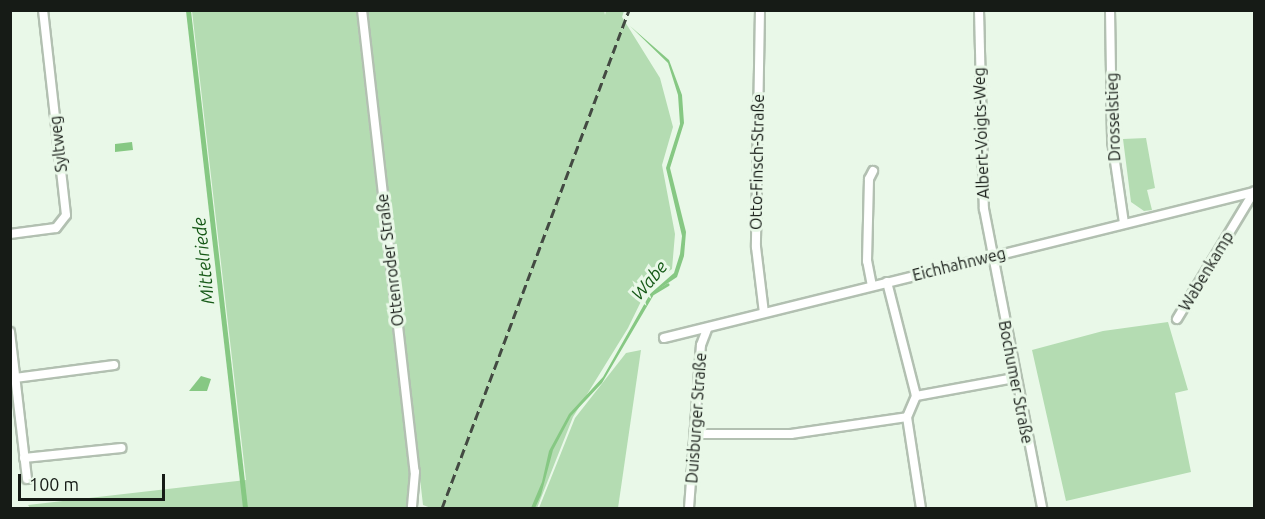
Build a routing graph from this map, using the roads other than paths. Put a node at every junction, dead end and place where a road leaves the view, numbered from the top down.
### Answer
1 (43, 10) edge
2 (362, 10) edge
3 (760, 10) edge
4 (979, 10) edge
5 (1110, 10) edge
6 (873, 171) dead end
7 (1254, 192) edge
8 (1124, 223) junction
9 (10, 234) edge
10 (991, 256) junction
11 (887, 282) junction
12 (872, 286) junction
13 (764, 313) junction
14 (1177, 319) dead end
15 (707, 329) junction
16 (10, 332) edge
17 (664, 338) dead end
18 (114, 365) dead end
19 (15, 378) junction
20 (1014, 378) junction
21 (916, 396) junction
22 (907, 417) junction
23 (698, 434) junction
24 (122, 448) dead end
25 (24, 458) junction
26 (27, 479) dead end
27 (412, 508) edge
28 (689, 508) edge
29 (921, 508) edge
30 (1041, 508) edge

1 - 9 street, Syltweg
2 - 27 street, Ottenroder Straße
3 - 13 street, Otto-Finsch-Straße
4 - 10 street, Albert-Voigts-Weg
5 - 8 street, Drosselstieg
6 - 12 street
7 - 8 street, Eichhahnweg
7 - 14 street, Wabenkamp
8 - 10 street, Eichhahnweg
10 - 11 street, Eichhahnweg
10 - 20 street, Bochumer Straße
11 - 12 street, Eichhahnweg
11 - 21 street
12 - 13 street, Eichhahnweg
13 - 15 street, Eichhahnweg
15 - 17 street, Eichhahnweg
15 - 23 street, Duisburger Straße
16 - 19 street
18 - 19 street
19 - 25 street
20 - 21 street
20 - 30 street, Bochumer Straße
21 - 22 street
22 - 23 street
22 - 29 street
23 - 28 street, Duisburger Straße
24 - 25 street
25 - 26 street

